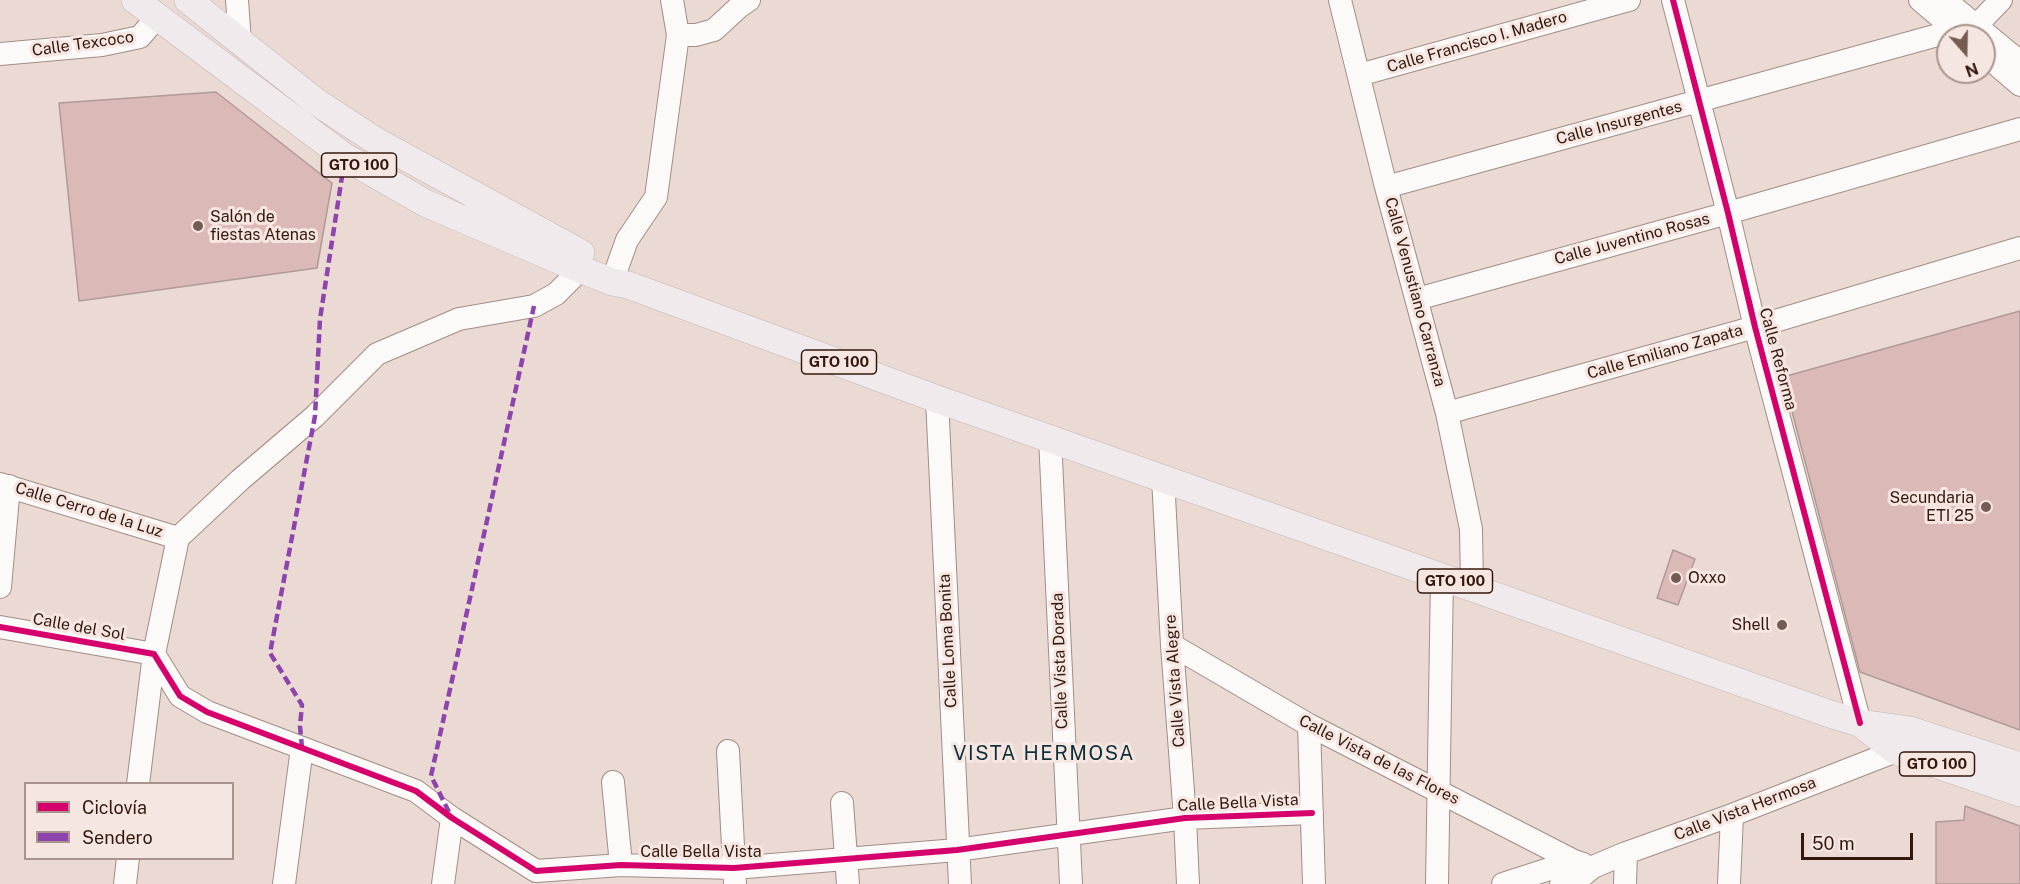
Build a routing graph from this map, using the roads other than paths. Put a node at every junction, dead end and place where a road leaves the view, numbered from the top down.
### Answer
1 (135, 0) edge
2 (188, 0) edge
3 (237, 0) edge
4 (672, 0) edge
5 (749, 0) edge
6 (1340, 0) edge
7 (1629, 0) edge
8 (1673, 0) edge
9 (1920, 0) edge
10 (1945, 0) edge
11 (2001, 0) edge
12 (157, 17) junction
13 (1955, 24) edge
14 (1960, 24) edge
15 (1973, 24) edge
16 (678, 35) junction
17 (1936, 39) edge
18 (240, 42) junction
19 (1996, 48) edge
20 (0, 54) edge
21 (2020, 62) edge
22 (1996, 64) edge
23 (1359, 75) junction
24 (2020, 85) edge
25 (1699, 101) junction
26 (2020, 129) edge
27 (1386, 187) junction
28 (1728, 213) junction
29 (2020, 248) edge
30 (581, 269) junction
31 (619, 280) junction
32 (1417, 299) junction
33 (1755, 327) junction
34 (937, 399) junction
35 (1447, 413) junction
36 (1050, 438) junction
37 (1163, 478) junction
38 (5, 485) edge
39 (178, 538) junction
40 (1442, 577) junction
41 (0, 587) edge
42 (1472, 587) junction
43 (0, 627) edge
44 (1172, 645) junction
45 (154, 654) junction
46 (1860, 723) junction
47 (1309, 725) junction
48 (1903, 740) junction
49 (302, 748) junction
50 (728, 751) dead end
51 (138, 782) edge
52 (613, 782) dead end
53 (2019, 784) edge
54 (1438, 790) junction
55 (842, 803) dead end
56 (1312, 813) junction
57 (1732, 815) junction
58 (452, 818) junction
59 (1185, 818) junction
60 (1068, 836) junction
61 (957, 850) junction
62 (1626, 853) junction
63 (846, 858) junction
64 (128, 860) edge
65 (621, 865) junction
66 (1583, 868) junction
67 (734, 876) edge
68 (125, 884) edge
69 (284, 884) edge
70 (443, 884) edge
71 (848, 884) edge
72 (960, 884) edge
73 (1071, 884) edge
74 (1188, 884) edge
75 (1314, 884) edge
76 (1437, 884) edge
77 (1503, 884) edge
78 (1561, 884) edge
79 (1625, 884) edge
80 (1729, 884) edge

1 - 12 main road, GTO 100
2 - 18 main road, GTO 100
3 - 18 street
4 - 16 street
5 - 16 street
6 - 23 street, Calle Venustiano Carranza
7 - 23 street, Calle Francisco I. Madero
8 - 25 street, Calle Reforma
9 - 13 street
10 - 14 street
11 - 15 street
12 - 20 street, Calle Texcoco
12 - 30 main road, GTO 100
16 - 31 street
17 - 25 street, Calle Insurgentes
18 - 31 main road, GTO 100
19 - 21 street
22 - 24 street
23 - 27 street, Calle Venustiano Carranza
25 - 27 street, Calle Insurgentes
25 - 28 street, Calle Reforma
26 - 28 street, Calle Juventino Rosas
27 - 32 street, Calle Venustiano Carranza
28 - 32 street, Calle Juventino Rosas
28 - 33 street, Calle Reforma
29 - 33 street, Calle Emiliano Zapata
30 - 31 main road, GTO 100
30 - 39 street
31 - 34 main road, GTO 100
32 - 35 street, Calle Venustiano Carranza
33 - 35 street, Calle Emiliano Zapata
33 - 46 street, Calle Reforma
34 - 36 main road, GTO 100
34 - 61 street, Calle Loma Bonita
35 - 42 street, Calle Venustiano Carranza
36 - 37 main road, GTO 100
36 - 60 street, Calle Vista Dorada
37 - 40 main road, GTO 100
37 - 44 street, Calle Vista Alegre
38 - 39 street, Calle Cerro de la Luz
38 - 41 street
39 - 45 street
40 - 42 main road, GTO 100
40 - 54 street
42 - 46 main road, GTO 100
43 - 45 street, Calle del Sol
44 - 47 street, Calle Vista de las Flores
44 - 59 street, Calle Vista Alegre
45 - 49 street, Calle Bella Vista
45 - 51 street
46 - 48 main road, GTO 100
47 - 54 street, Calle Vista de las Flores
47 - 56 street
48 - 53 main road, GTO 100
48 - 57 street, Calle Vista Hermosa
49 - 58 street, Calle Bella Vista
49 - 69 street
50 - 67 street
52 - 65 street
54 - 66 street, Calle Vista de las Flores
54 - 76 street
55 - 63 street
56 - 59 street, Calle Bella Vista
56 - 75 street
57 - 62 street, Calle Vista Hermosa
57 - 80 street
58 - 65 street, Calle Bella Vista
58 - 70 street
59 - 60 street, Calle Bella Vista
59 - 74 street, Calle Vista Alegre
60 - 61 street, Calle Bella Vista
60 - 73 street, Calle Vista Dorada
61 - 63 street, Calle Bella Vista
61 - 72 street, Calle Loma Bonita
62 - 66 street, Calle Vista Hermosa
62 - 79 street
63 - 67 street, Calle Bella Vista
63 - 71 street
64 - 68 street
65 - 67 street, Calle Bella Vista
66 - 77 street, Calle Vista Hermosa
66 - 78 street, Calle Vista Hermosa

